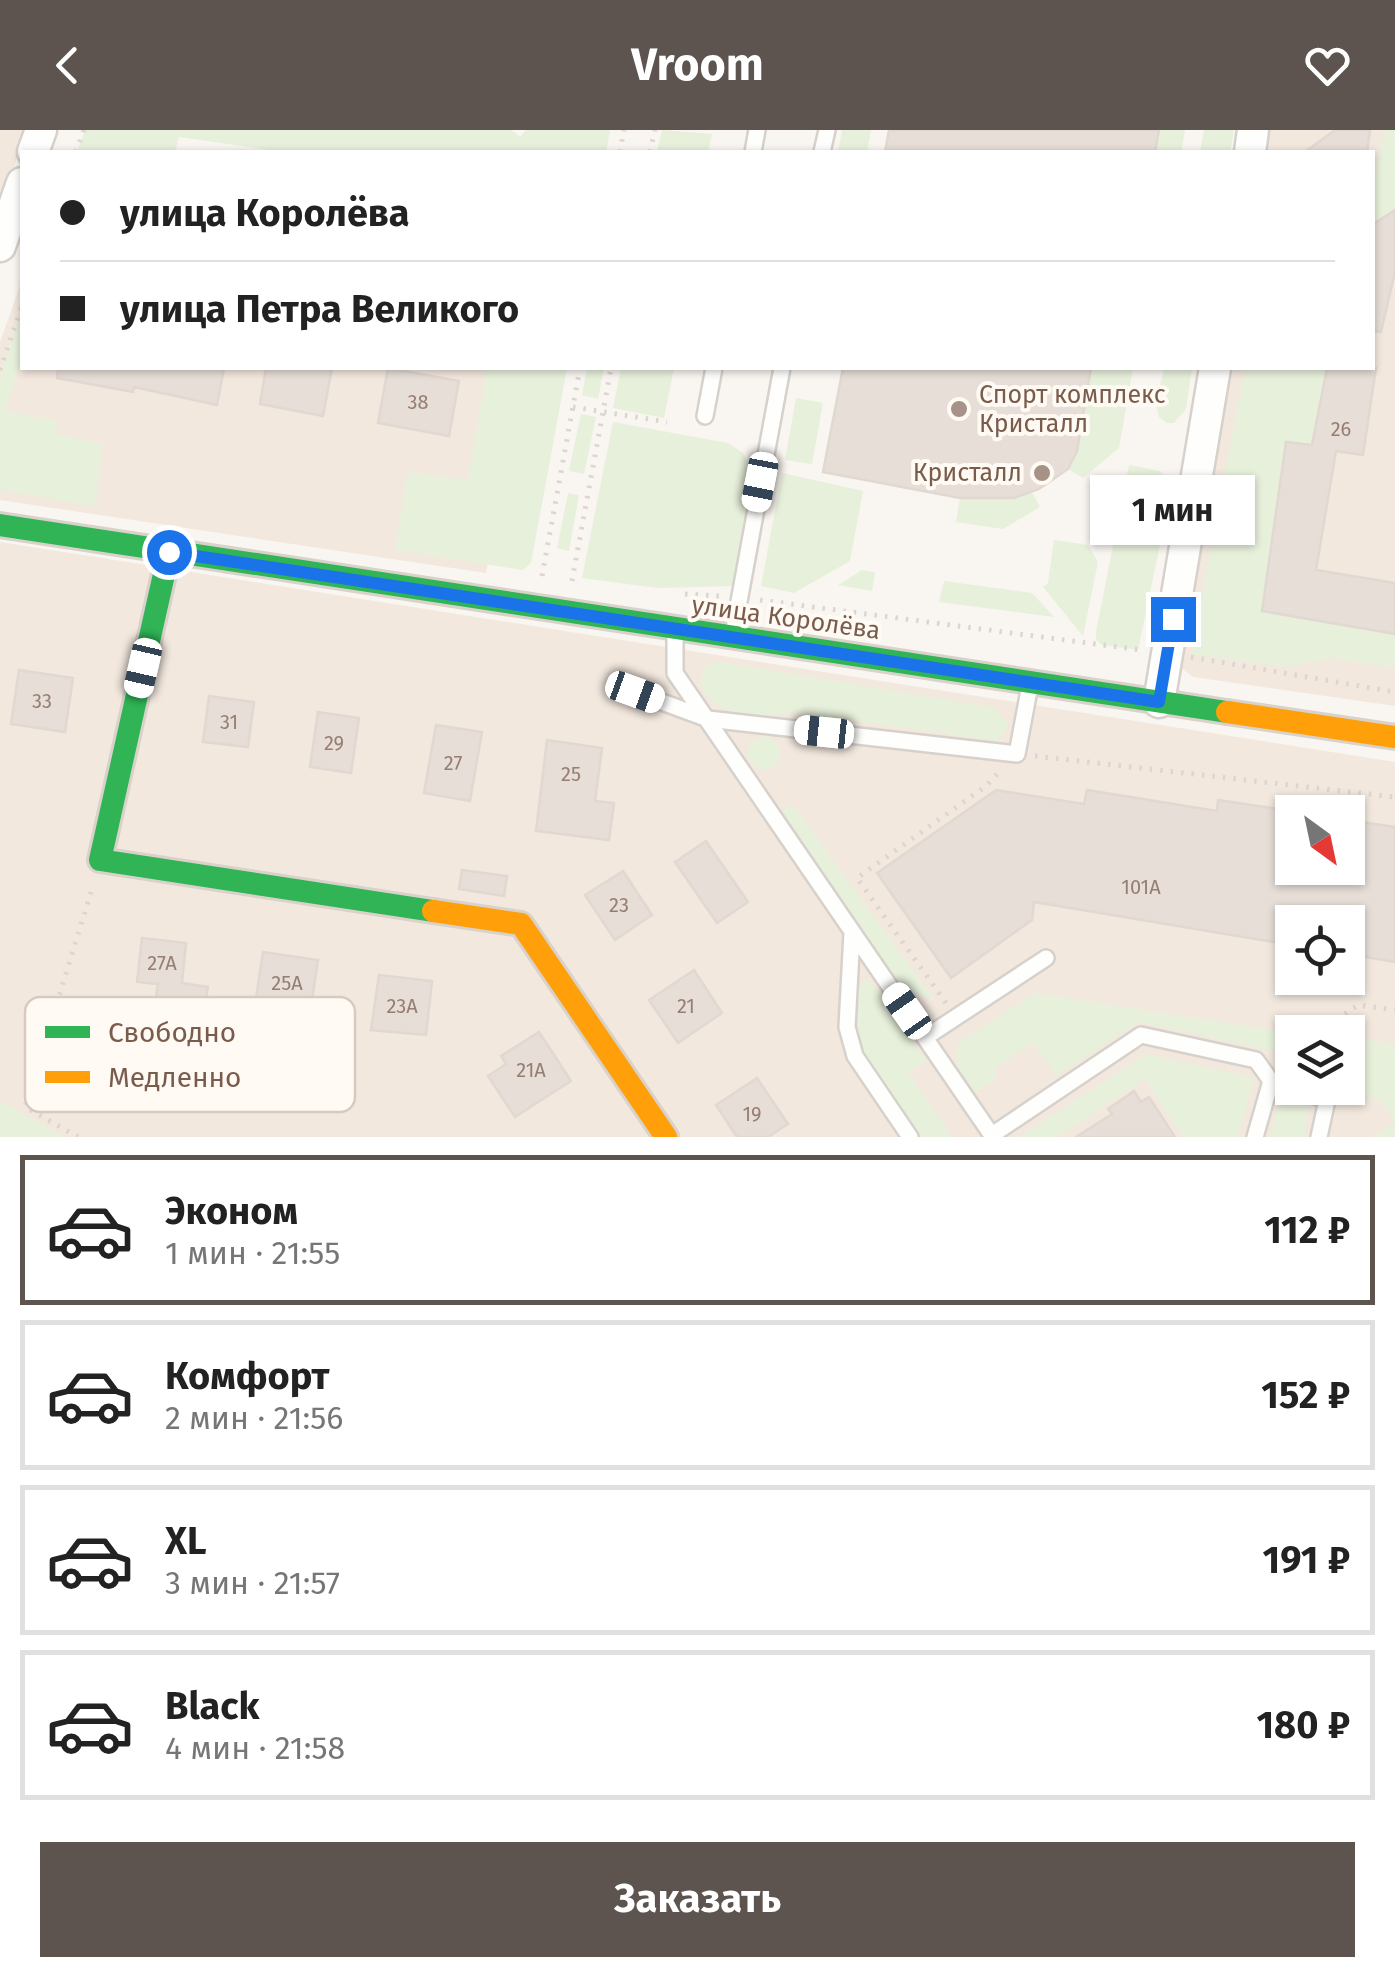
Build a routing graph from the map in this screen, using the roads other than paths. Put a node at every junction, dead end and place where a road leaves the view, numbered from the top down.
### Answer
1 (20, 189) edge
2 (0, 246) edge
3 (714, 370) edge
4 (782, 370) edge
5 (1215, 370) edge
6 (705, 416) dead end
7 (0, 525) edge
8 (169, 552) junction
9 (675, 630) junction
10 (732, 638) junction
11 (1031, 682) junction
12 (635, 692) dead end
13 (1159, 702) junction
14 (708, 719) junction
15 (1395, 737) edge
16 (852, 933) junction
17 (1046, 958) dead end
18 (926, 1036) junction
19 (1270, 1081) junction
20 (993, 1136) edge
21 (666, 1137) edge
22 (910, 1137) edge
23 (1255, 1137) edge
24 (1320, 1137) edge

1 - 2 street
3 - 6 lane
4 - 10 lane
5 - 13 street
7 - 8 main road, улица Королёва
8 - 9 main road, улица Королёва
8 - 21 main road
9 - 10 main road, улица Королёва
9 - 14 lane
10 - 11 main road, улица Королёва
11 - 13 main road, улица Королёва
11 - 14 lane
12 - 14 lane
13 - 15 main road, улица Королёва
14 - 16 lane
16 - 18 lane
16 - 22 lane
17 - 18 lane
18 - 20 lane
19 - 20 lane
19 - 23 lane
19 - 24 lane

